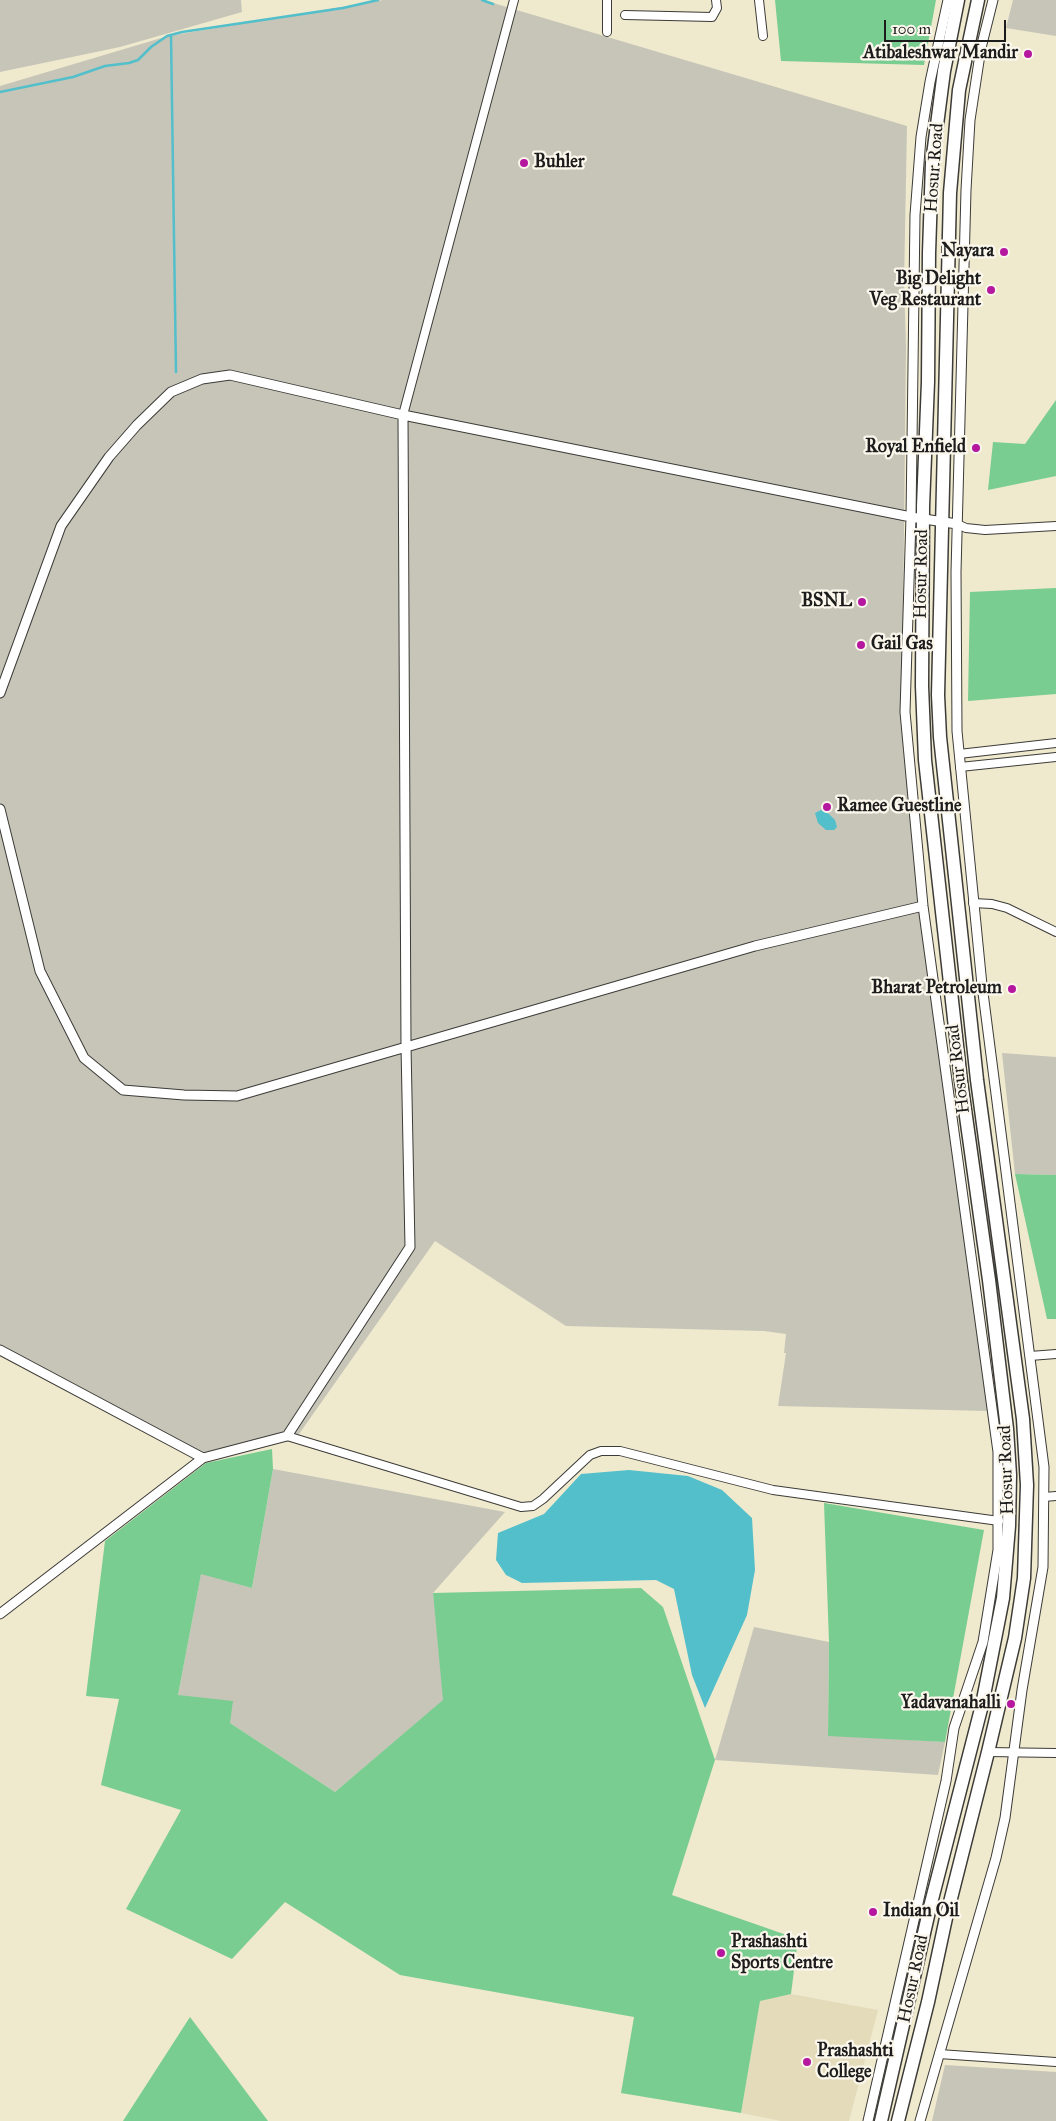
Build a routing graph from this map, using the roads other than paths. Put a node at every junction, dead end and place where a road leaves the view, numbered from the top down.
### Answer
1 (514, 0) edge
2 (607, 0) edge
3 (716, 0) edge
4 (759, 0) edge
5 (948, 0) edge
6 (958, 0) edge
7 (978, 0) edge
8 (993, 0) edge
9 (625, 15) dead end
10 (607, 32) dead end
11 (763, 36) dead end
12 (403, 415) junction
13 (917, 518) junction
14 (957, 519) junction
15 (941, 522) junction
16 (1056, 526) edge
17 (0, 693) edge
18 (1056, 743) edge
19 (959, 754) junction
20 (1056, 757) edge
21 (960, 767) junction
22 (0, 809) edge
23 (973, 903) junction
24 (923, 906) junction
25 (1056, 932) edge
26 (406, 1046) junction
27 (0, 1350) edge
28 (1056, 1354) edge
29 (1030, 1356) junction
30 (998, 1402) junction
31 (287, 1436) junction
32 (203, 1458) junction
33 (1056, 1496) edge
34 (1044, 1497) junction
35 (999, 1521) junction
36 (0, 1614) edge
37 (988, 1752) junction
38 (1056, 1753) edge
39 (1013, 1754) junction
40 (925, 1905) junction
41 (939, 2054) junction
42 (1056, 2062) edge
43 (868, 2121) edge
44 (881, 2121) edge
45 (898, 2121) edge
46 (920, 2121) edge

1 - 12 street
2 - 10 street
3 - 9 street
4 - 11 street
5 - 13 street
6 - 13 highway, Hosur Road
7 - 15 highway, Hosur Road
8 - 14 street
12 - 13 street
12 - 17 street
12 - 26 street
13 - 15 street
13 - 24 street
13 - 30 highway, Hosur Road
14 - 15 street
14 - 16 street
14 - 19 street
15 - 37 highway, Hosur Road
18 - 19 street
19 - 21 street
20 - 21 street
21 - 23 street
22 - 26 street
23 - 25 street
23 - 29 street
24 - 26 street
24 - 30 street
26 - 31 street
27 - 32 street
28 - 29 street
29 - 34 street
30 - 35 street
30 - 40 highway, Hosur Road
31 - 32 street
31 - 35 street
32 - 36 street
33 - 34 street
34 - 39 street
35 - 40 street
37 - 39 street
37 - 45 highway, Hosur Road
38 - 39 street
39 - 41 street
40 - 43 street
40 - 44 highway, Hosur Road
41 - 42 street
41 - 46 street

